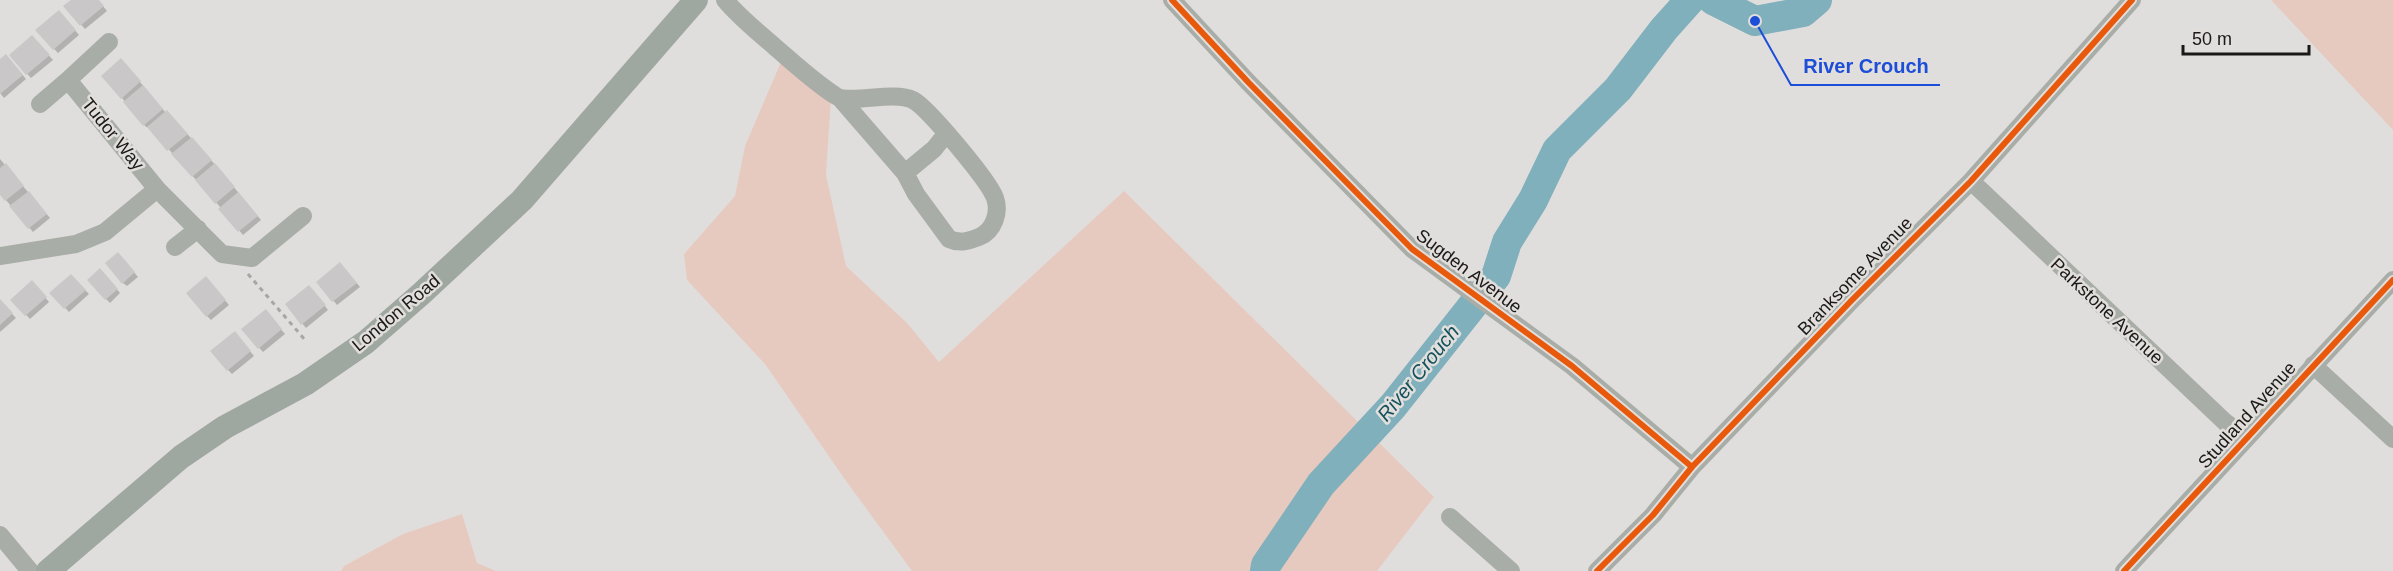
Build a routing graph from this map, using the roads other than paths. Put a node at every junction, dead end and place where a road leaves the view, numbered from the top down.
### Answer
1 (696, 0) edge
2 (725, 0) edge
3 (1172, 0) edge
4 (2132, 0) edge
5 (109, 42) dead end
6 (68, 80) junction
7 (840, 98) junction
8 (40, 104) dead end
9 (946, 134) junction
10 (905, 173) junction
11 (1971, 181) junction
12 (157, 189) junction
13 (303, 216) dead end
14 (198, 229) junction
15 (175, 247) dead end
16 (0, 256) edge
17 (2393, 280) edge
18 (2313, 365) junction
19 (2246, 438) junction
20 (2393, 439) edge
21 (1692, 467) junction
22 (1450, 517) dead end
23 (0, 535) edge
24 (30, 571) edge
25 (48, 571) edge
26 (1510, 571) edge
27 (1597, 571) edge
28 (2124, 571) edge

1 - 25 main road, London Road
2 - 7 street
3 - 21 street, Sugden Avenue
4 - 11 street, Branksome Avenue
5 - 6 street, Tudor Way
6 - 8 street, Tudor Way
6 - 12 street, Tudor Way
7 - 9 street
7 - 10 street
9 - 10 street
9 - 10 street
11 - 19 street, Parkstone Avenue
11 - 21 street, Branksome Avenue
12 - 14 street, Tudor Way
12 - 16 street, Tudor Way
13 - 14 street, Tudor Way
14 - 15 street
17 - 18 street, Studland Avenue
18 - 19 street, Studland Avenue
18 - 20 street
19 - 28 street, Studland Avenue
21 - 27 street, Branksome Avenue
22 - 26 street
23 - 24 street

